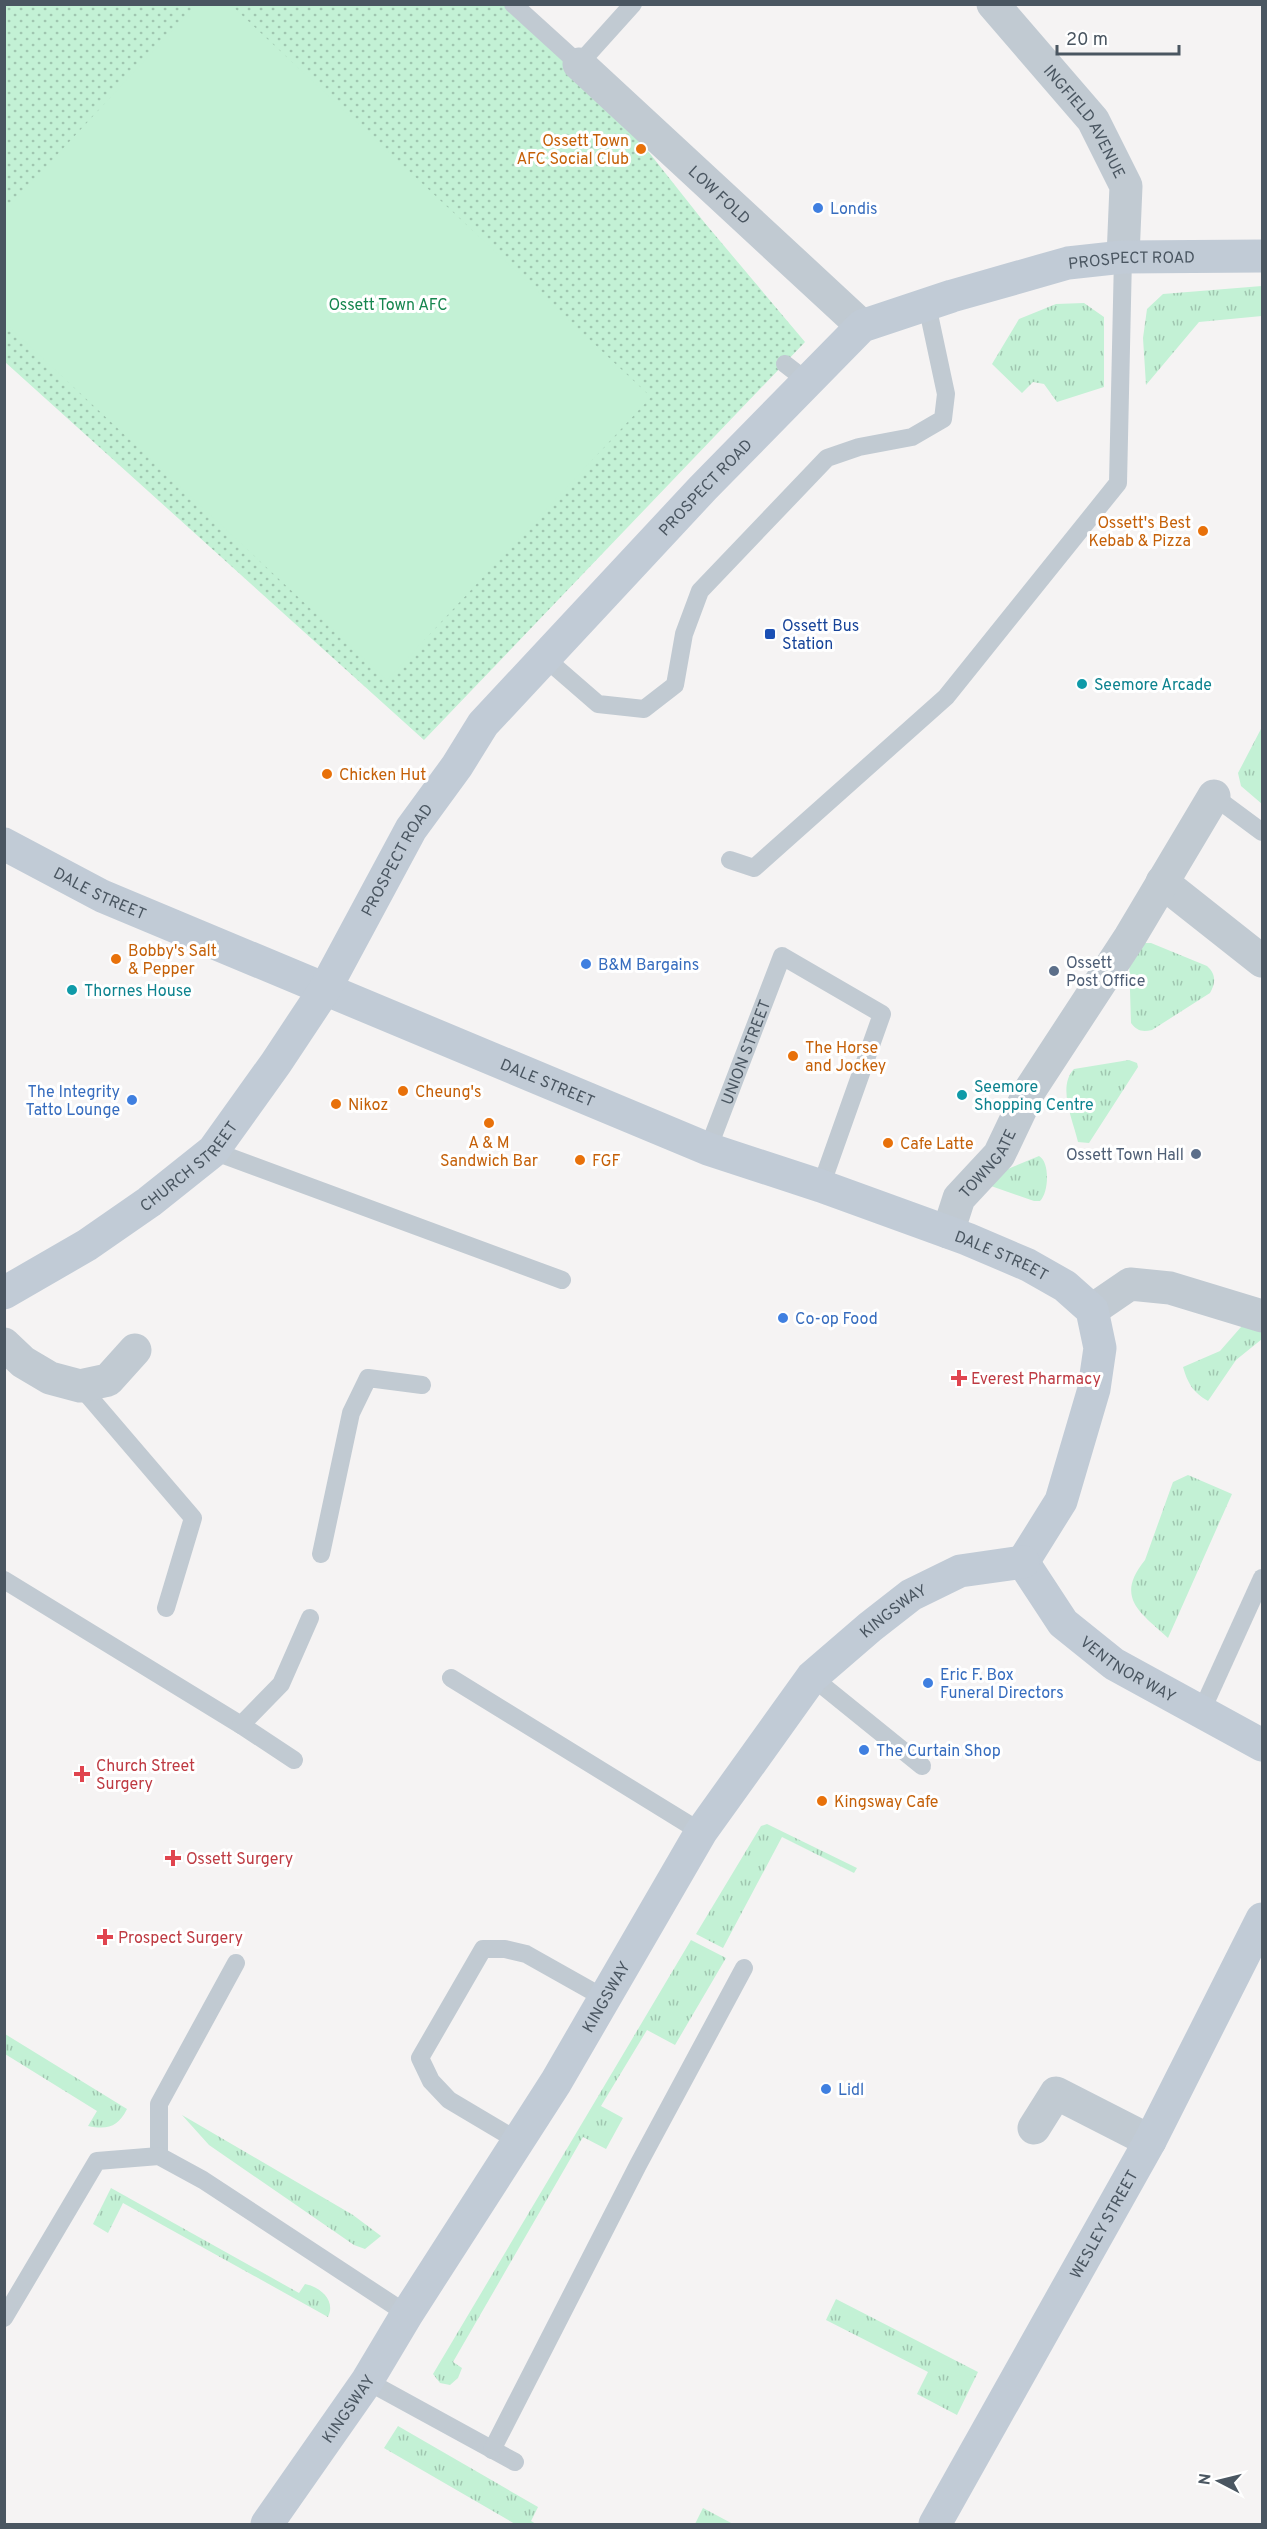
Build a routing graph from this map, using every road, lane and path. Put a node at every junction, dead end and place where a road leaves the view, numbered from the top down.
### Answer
1 (513, 4) edge
2 (633, 4) edge
3 (993, 4) edge
4 (579, 64) junction
5 (1263, 256) edge
6 (1123, 257) junction
7 (927, 304) junction
8 (862, 326) junction
9 (545, 658) junction
10 (1210, 794) joint
11 (1263, 832) edge
12 (4, 844) edge
13 (730, 860) dead end
14 (1162, 882) junction
15 (1263, 961) edge
16 (326, 989) junction
17 (708, 1149) junction
18 (213, 1152) junction
19 (821, 1185) junction
20 (948, 1232) junction
21 (562, 1280) dead end
22 (4, 1293) edge
23 (1092, 1310) junction
24 (1263, 1316) edge
25 (4, 1344) edge
26 (135, 1350) dead end
27 (422, 1384) dead end
28 (80, 1386) junction
29 (321, 1554) dead end
30 (1023, 1562) junction
31 (1263, 1578) edge
32 (4, 1580) edge
33 (166, 1608) dead end
34 (310, 1618) dead end
35 (451, 1677) dead end
36 (812, 1677) junction
37 (1202, 1710) junction
38 (240, 1725) junction
39 (1263, 1744) edge
40 (294, 1760) dead end
41 (922, 1766) dead end
42 (700, 1832) junction
43 (1263, 1919) edge
44 (236, 1963) dead end
45 (744, 1968) dead end
46 (606, 1999) junction
47 (1034, 2128) dead end
48 (1150, 2140) junction
49 (518, 2141) junction
50 (159, 2156) junction
51 (407, 2314) junction
52 (4, 2318) edge
53 (368, 2380) junction
54 (492, 2450) junction
55 (515, 2462) dead end
56 (267, 2524) edge
57 (936, 2524) edge

1 - 4 lane
2 - 4 lane
3 - 6 street, INGFIELD AVENUE
4 - 8 street, LOW FOLD
5 - 6 main road, PROSPECT ROAD
6 - 7 main road, PROSPECT ROAD
6 - 13 lane
7 - 8 main road, PROSPECT ROAD
7 - 9 lane
8 - 9 main road, PROSPECT ROAD
9 - 16 main road, PROSPECT ROAD
10 - 11 lane
10 - 14 street, TOWNGATE
12 - 16 main road, DALE STREET
14 - 15 street
14 - 20 street, TOWNGATE
16 - 17 main road, DALE STREET
16 - 18 main road, CHURCH STREET
17 - 19 main road, DALE STREET
17 - 19 lane, UNION STREET
18 - 21 lane
18 - 22 main road, CHURCH STREET
19 - 20 main road, DALE STREET
20 - 23 main road, DALE STREET
23 - 24 street
23 - 30 main road
25 - 28 street
26 - 28 street
27 - 29 lane
28 - 33 lane
30 - 36 main road, KINGSWAY
30 - 37 main road, VENTNOR WAY
31 - 37 lane
32 - 38 lane
34 - 38 lane
35 - 42 lane
36 - 41 lane
36 - 42 main road, KINGSWAY
37 - 39 main road, VENTNOR WAY
38 - 40 lane
42 - 46 main road, KINGSWAY
43 - 48 main road, WESLEY STREET
44 - 50 lane
45 - 54 lane
46 - 49 main road, KINGSWAY
46 - 49 lane
47 - 48 street
48 - 57 main road, WESLEY STREET
49 - 51 main road, KINGSWAY
50 - 51 lane
50 - 52 lane
51 - 53 main road, KINGSWAY
53 - 54 lane
53 - 56 main road, KINGSWAY
54 - 55 lane

